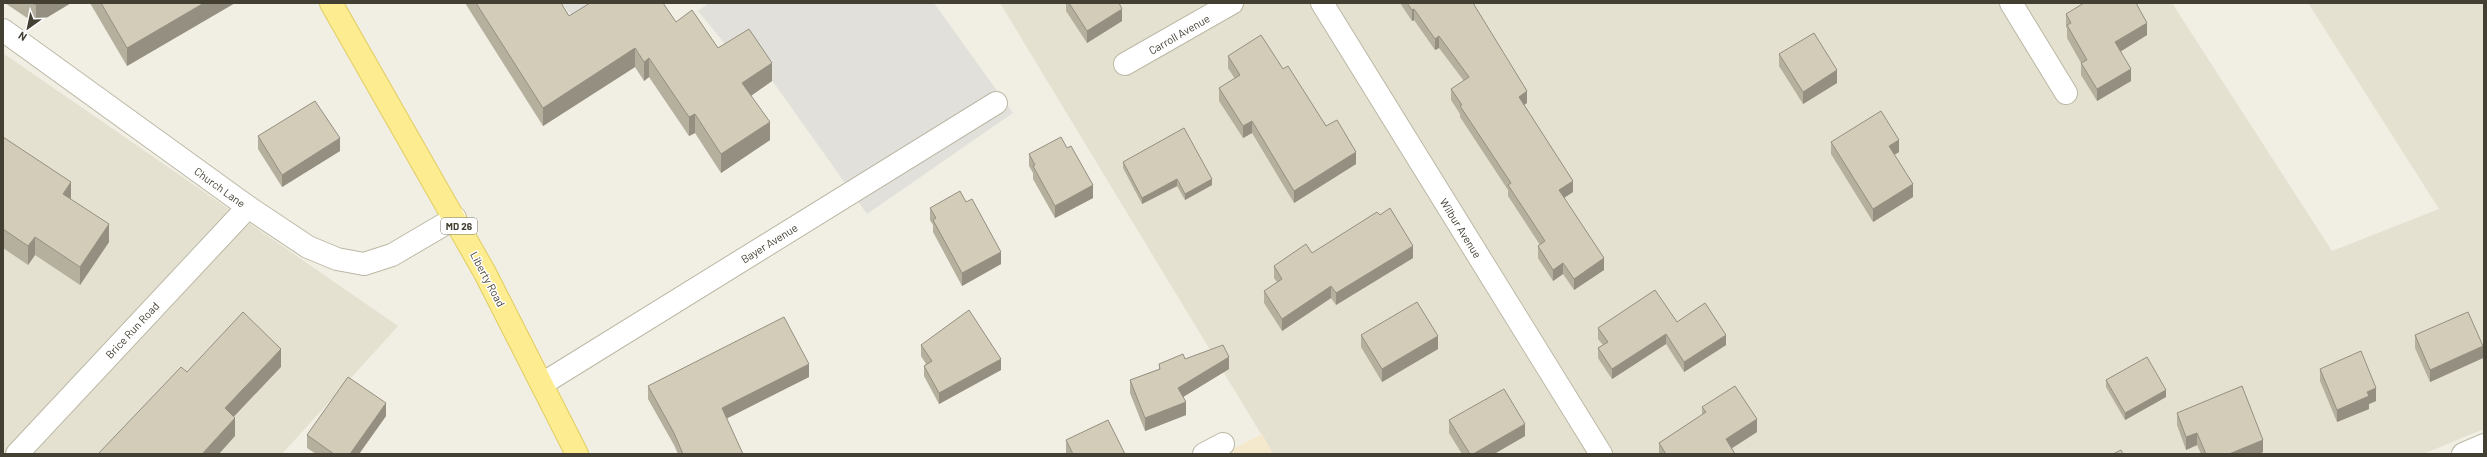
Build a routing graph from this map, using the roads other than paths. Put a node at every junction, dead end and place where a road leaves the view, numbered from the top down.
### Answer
1 (331, 3) edge
2 (1232, 3) edge
3 (1322, 3) edge
4 (2011, 3) edge
5 (3, 30) edge
6 (1125, 64) dead end
7 (2066, 93) dead end
8 (996, 103) dead end
9 (248, 207) junction
10 (455, 218) junction
11 (542, 384) junction
12 (1223, 444) dead end
13 (2484, 445) edge
14 (17, 454) edge
15 (577, 454) edge
16 (1204, 454) edge
17 (1600, 454) edge
18 (2463, 454) edge

1 - 10 main road, Liberty Road / MD 26
2 - 6 street, Carroll Avenue
3 - 17 street, Wilbur Avenue
4 - 7 street
5 - 9 street, Church Lane
8 - 11 street, Bayer Avenue
9 - 10 street, Church Lane
9 - 14 street, Brice Run Road
10 - 11 main road, Liberty Road / MD 26
11 - 15 main road, Liberty Road / MD 26
12 - 16 street
13 - 18 street

